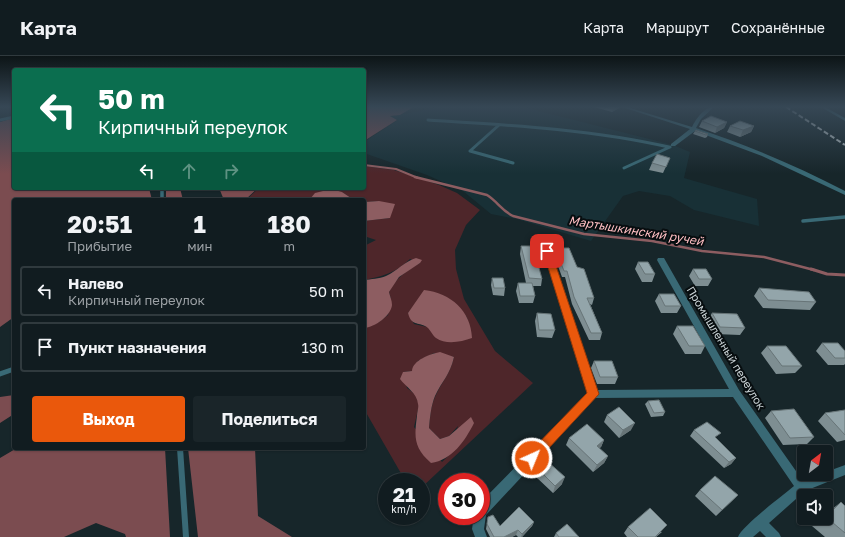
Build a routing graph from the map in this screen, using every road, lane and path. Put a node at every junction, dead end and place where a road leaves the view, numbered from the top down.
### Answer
1 (494, 129) edge
2 (558, 129) edge
3 (693, 129) edge
4 (701, 129) edge
5 (671, 146) junction
6 (513, 163) dead end
7 (624, 168) dead end
8 (845, 193) edge
9 (845, 217) edge
10 (803, 221) dead end
11 (547, 251) dead end
12 (661, 260) dead end
13 (12, 370) edge
14 (0, 374) edge
15 (736, 393) junction
16 (593, 394) junction
17 (180, 450) edge
18 (845, 470) edge
19 (801, 487) junction
20 (490, 502) edge
21 (760, 522) junction
22 (479, 525) edge
23 (186, 537) edge
24 (481, 537) edge
25 (744, 537) edge
26 (775, 537) edge

1 - 6 lane
2 - 5 lane
3 - 5 street
4 - 8 street
5 - 7 lane
9 - 10 lane
11 - 16 street
12 - 15 street, Промышленный переулок
13 - 14 lane
15 - 16 street
15 - 19 street, Промышленный переулок
16 - 20 street
17 - 23 lane
18 - 19 street
19 - 21 street
21 - 25 street
21 - 26 street
22 - 24 street

